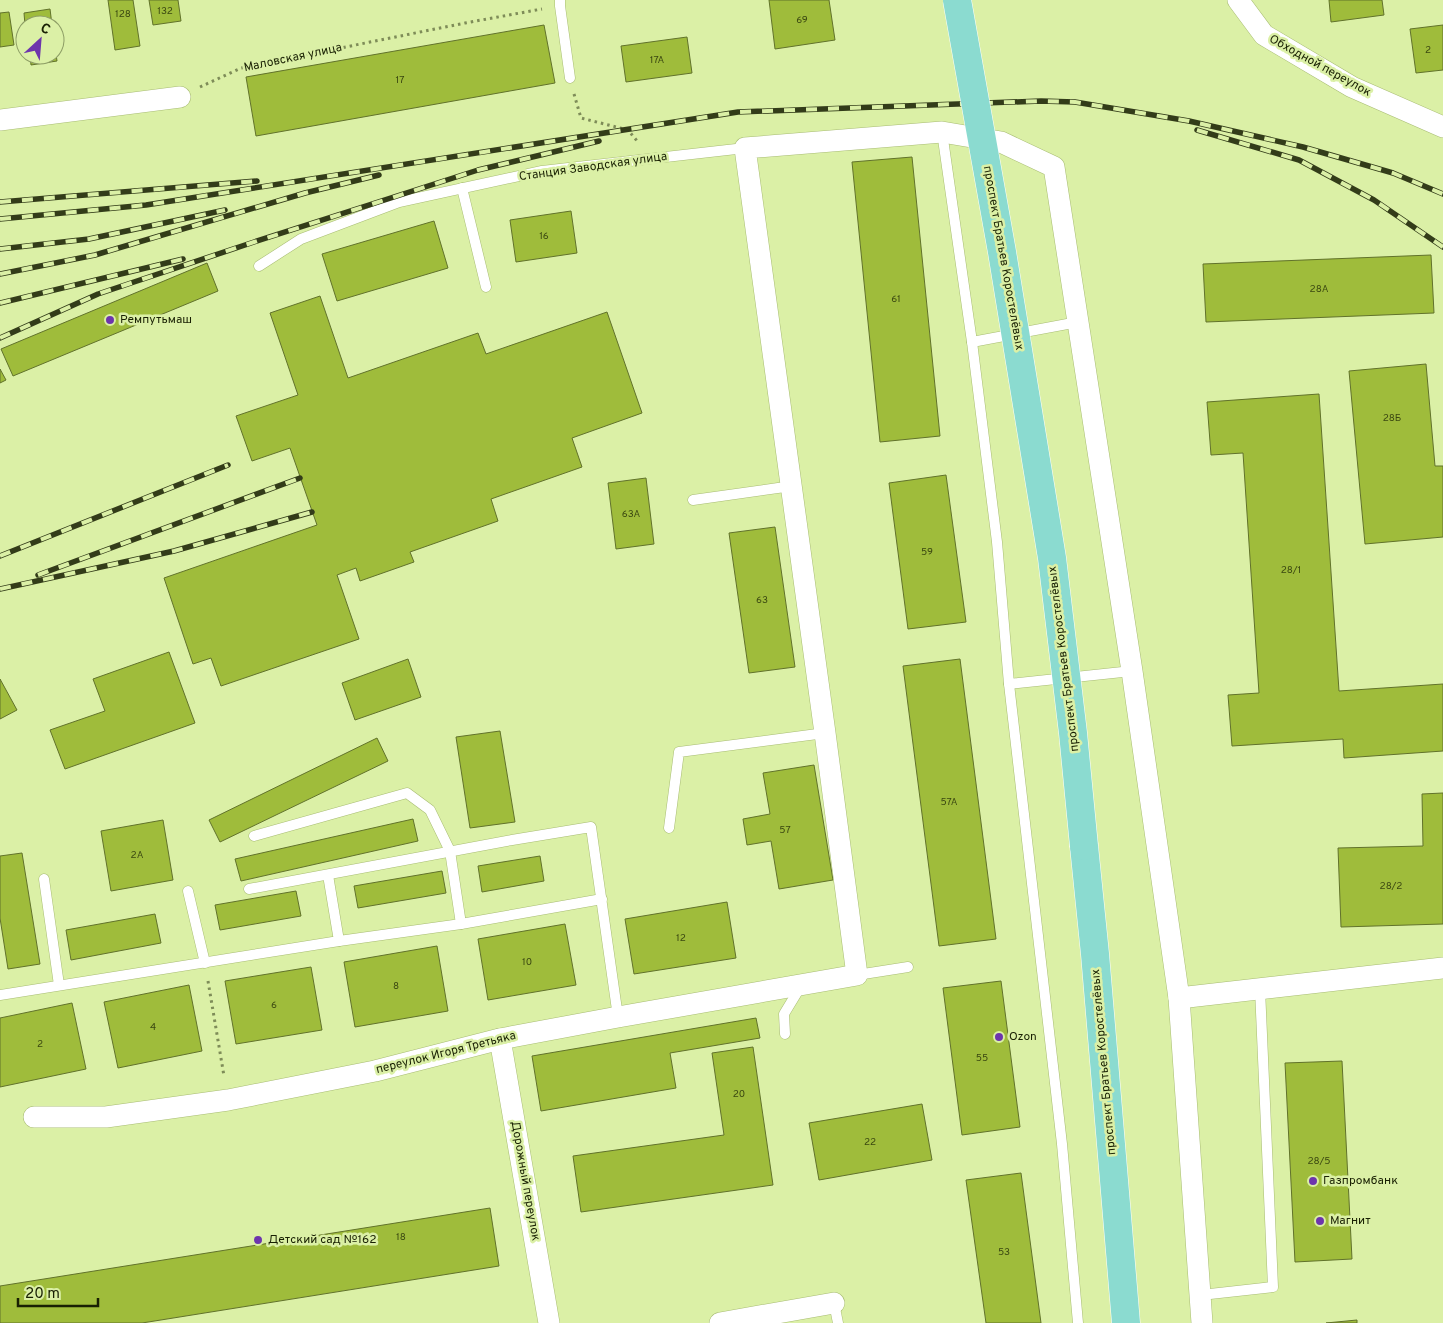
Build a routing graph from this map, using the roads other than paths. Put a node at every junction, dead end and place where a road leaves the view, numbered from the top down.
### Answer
1 (957, 0) edge
2 (1238, 0) edge
3 (560, 3) edge
4 (570, 78) road end
5 (180, 97) road end
6 (0, 120) edge
7 (1443, 127) edge
8 (942, 132) junction
9 (745, 148) junction
10 (462, 188) junction
11 (259, 266) dead end
12 (486, 287) dead end
13 (1078, 322) junction
14 (972, 342) junction
15 (792, 486) junction
16 (692, 500) dead end
17 (1132, 671) junction
18 (1009, 684) junction
19 (825, 733) junction
20 (669, 828) dead end
21 (254, 836) dead end
22 (450, 851) junction
23 (328, 874) junction
24 (44, 879) dead end
25 (249, 889) dead end
26 (188, 891) dead end
27 (602, 899) junction
28 (461, 924) junction
29 (339, 941) junction
30 (205, 963) junction
31 (908, 967) dead end
32 (1443, 968) edge
33 (857, 975) junction
34 (802, 985) junction
35 (59, 986) junction
36 (1260, 989) junction
37 (0, 995) edge
38 (1179, 998) junction
39 (618, 1016) junction
40 (785, 1034) dead end
41 (500, 1039) junction
42 (34, 1117) dead end
43 (1201, 1295) junction
44 (836, 1313) edge
45 (550, 1323) edge
46 (720, 1323) edge
47 (1078, 1323) edge
48 (1126, 1323) edge
49 (1202, 1323) edge

1 - 48 main road, проспект Братьев Коростелёвых, bridge
2 - 7 street, Обходной переулок
3 - 4 lane
5 - 6 street
8 - 9 street, Станция Заводская улица
8 - 13 street, Станция Заводская улица
8 - 14 lane
9 - 10 lane, Станция Заводская улица
9 - 15 street
10 - 11 lane, Станция Заводская улица
10 - 12 lane
13 - 14 lane
13 - 17 street
14 - 18 lane
15 - 16 lane
15 - 19 street
17 - 18 lane
17 - 38 street
18 - 47 lane
19 - 20 lane
19 - 33 street
21 - 22 lane
22 - 23 lane
22 - 27 lane
22 - 28 lane
23 - 25 lane
23 - 29 lane
24 - 35 lane
26 - 30 lane
27 - 28 lane
27 - 39 lane
28 - 29 lane
29 - 30 lane
30 - 35 lane
31 - 33 lane
32 - 36 street
33 - 34 street, переулок Игоря Третьяка
34 - 39 street, переулок Игоря Третьяка
34 - 40 lane
35 - 37 lane
36 - 38 street
36 - 43 lane
38 - 43 street
39 - 41 street, переулок Игоря Третьяка
41 - 42 street, переулок Игоря Третьяка
41 - 45 street, Дорожный переулок
43 - 49 street
44 - 46 street

